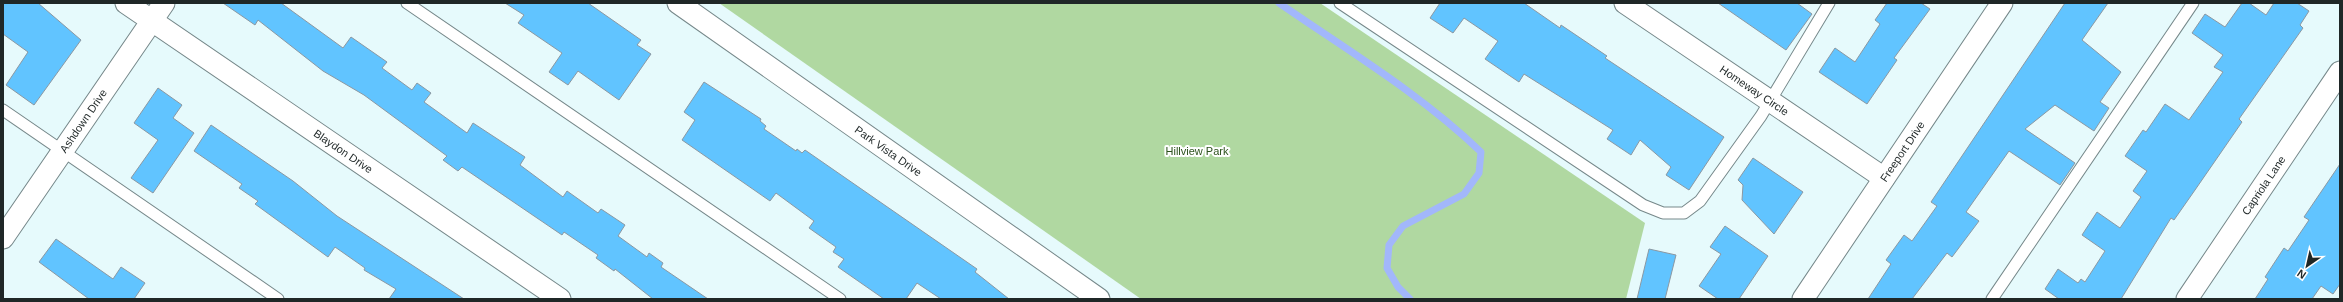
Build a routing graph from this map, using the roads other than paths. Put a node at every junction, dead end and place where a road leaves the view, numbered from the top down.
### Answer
1 (126, 3) edge
2 (164, 3) edge
3 (406, 3) edge
4 (678, 3) edge
5 (1340, 3) edge
6 (1625, 3) edge
7 (1829, 3) edge
8 (2002, 3) edge
9 (2193, 3) edge
10 (152, 21) junction
11 (2340, 72) edge
12 (1770, 101) junction
13 (3, 110) edge
14 (62, 151) junction
15 (1884, 178) junction
16 (3, 238) edge
17 (278, 299) edge
18 (560, 299) edge
19 (840, 299) edge
20 (1099, 299) edge
21 (1803, 299) edge
22 (1992, 299) edge
23 (2187, 299) edge

1 - 10 street, Blaydon Drive
2 - 10 street, Ashdown Drive
3 - 19 lane
4 - 20 street, Park Vista Drive
5 - 12 lane
6 - 12 street, Homeway Circle
7 - 12 lane
8 - 15 street, Freeport Drive
9 - 22 lane
10 - 14 street, Ashdown Drive
10 - 18 street, Blaydon Drive
11 - 23 street, Capriola Lane
12 - 15 street, Homeway Circle
13 - 14 lane
14 - 16 street, Ashdown Drive
14 - 17 lane
15 - 21 street, Freeport Drive

